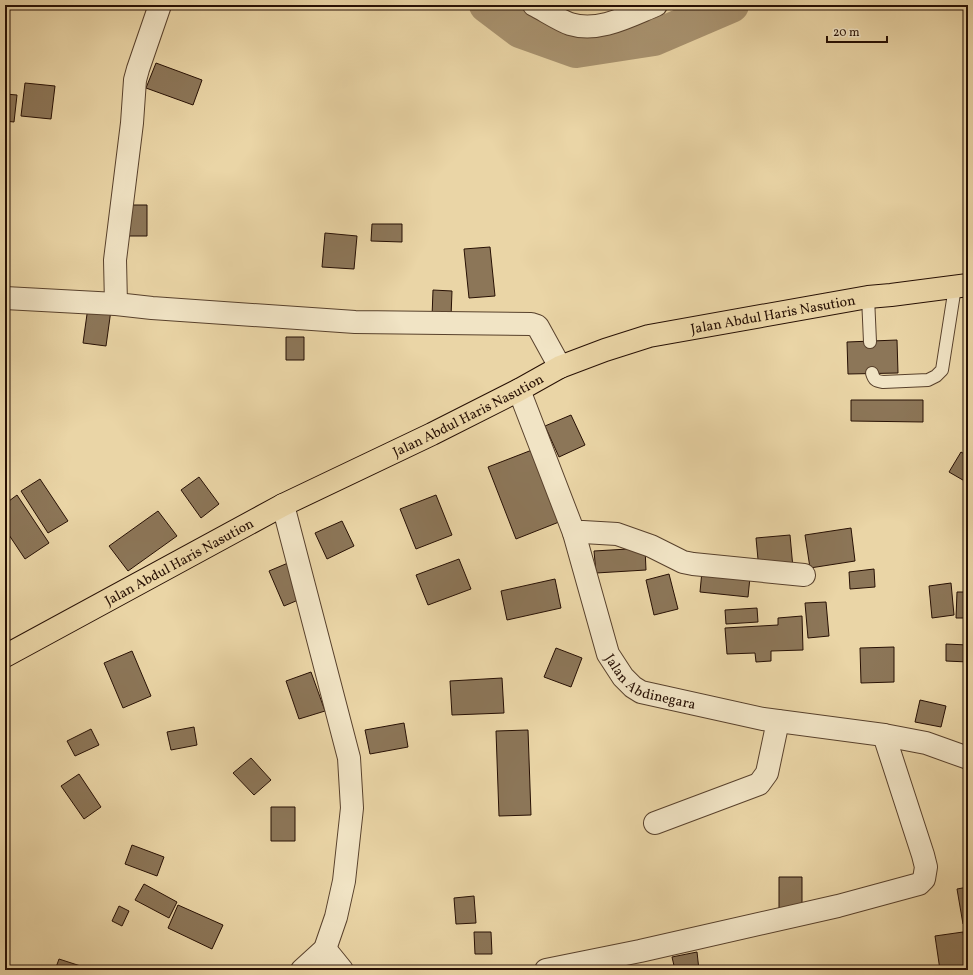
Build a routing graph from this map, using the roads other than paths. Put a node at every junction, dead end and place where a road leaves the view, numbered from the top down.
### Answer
1 (160, 5) edge
2 (534, 5) edge
3 (656, 5) edge
4 (962, 286) edge
5 (868, 297) junction
6 (5, 298) edge
7 (116, 304) junction
8 (870, 342) dead end
9 (560, 367) junction
10 (872, 373) dead end
11 (519, 390) junction
12 (283, 505) junction
13 (574, 533) junction
14 (804, 575) dead end
15 (5, 656) edge
16 (778, 721) junction
17 (884, 735) junction
18 (968, 758) edge
19 (655, 823) dead end
20 (325, 949) junction
21 (302, 970) edge
22 (342, 970) edge
23 (546, 970) edge

1 - 7 street
2 - 3 street
4 - 5 main road, Jalan Abdul Haris Nasution
4 - 10 lane
5 - 8 lane
5 - 9 main road, Jalan Abdul Haris Nasution
6 - 7 street
7 - 9 street
9 - 11 main road, Jalan Abdul Haris Nasution
11 - 12 main road, Jalan Abdul Haris Nasution
11 - 13 street, Jalan Abdinegara
12 - 15 main road, Jalan Abdul Haris Nasution
12 - 20 street
13 - 14 street
13 - 16 street, Jalan Abdinegara
16 - 17 street, Jalan Abdinegara
16 - 19 street
17 - 18 street, Jalan Abdinegara
17 - 23 street
20 - 21 street
20 - 22 street

